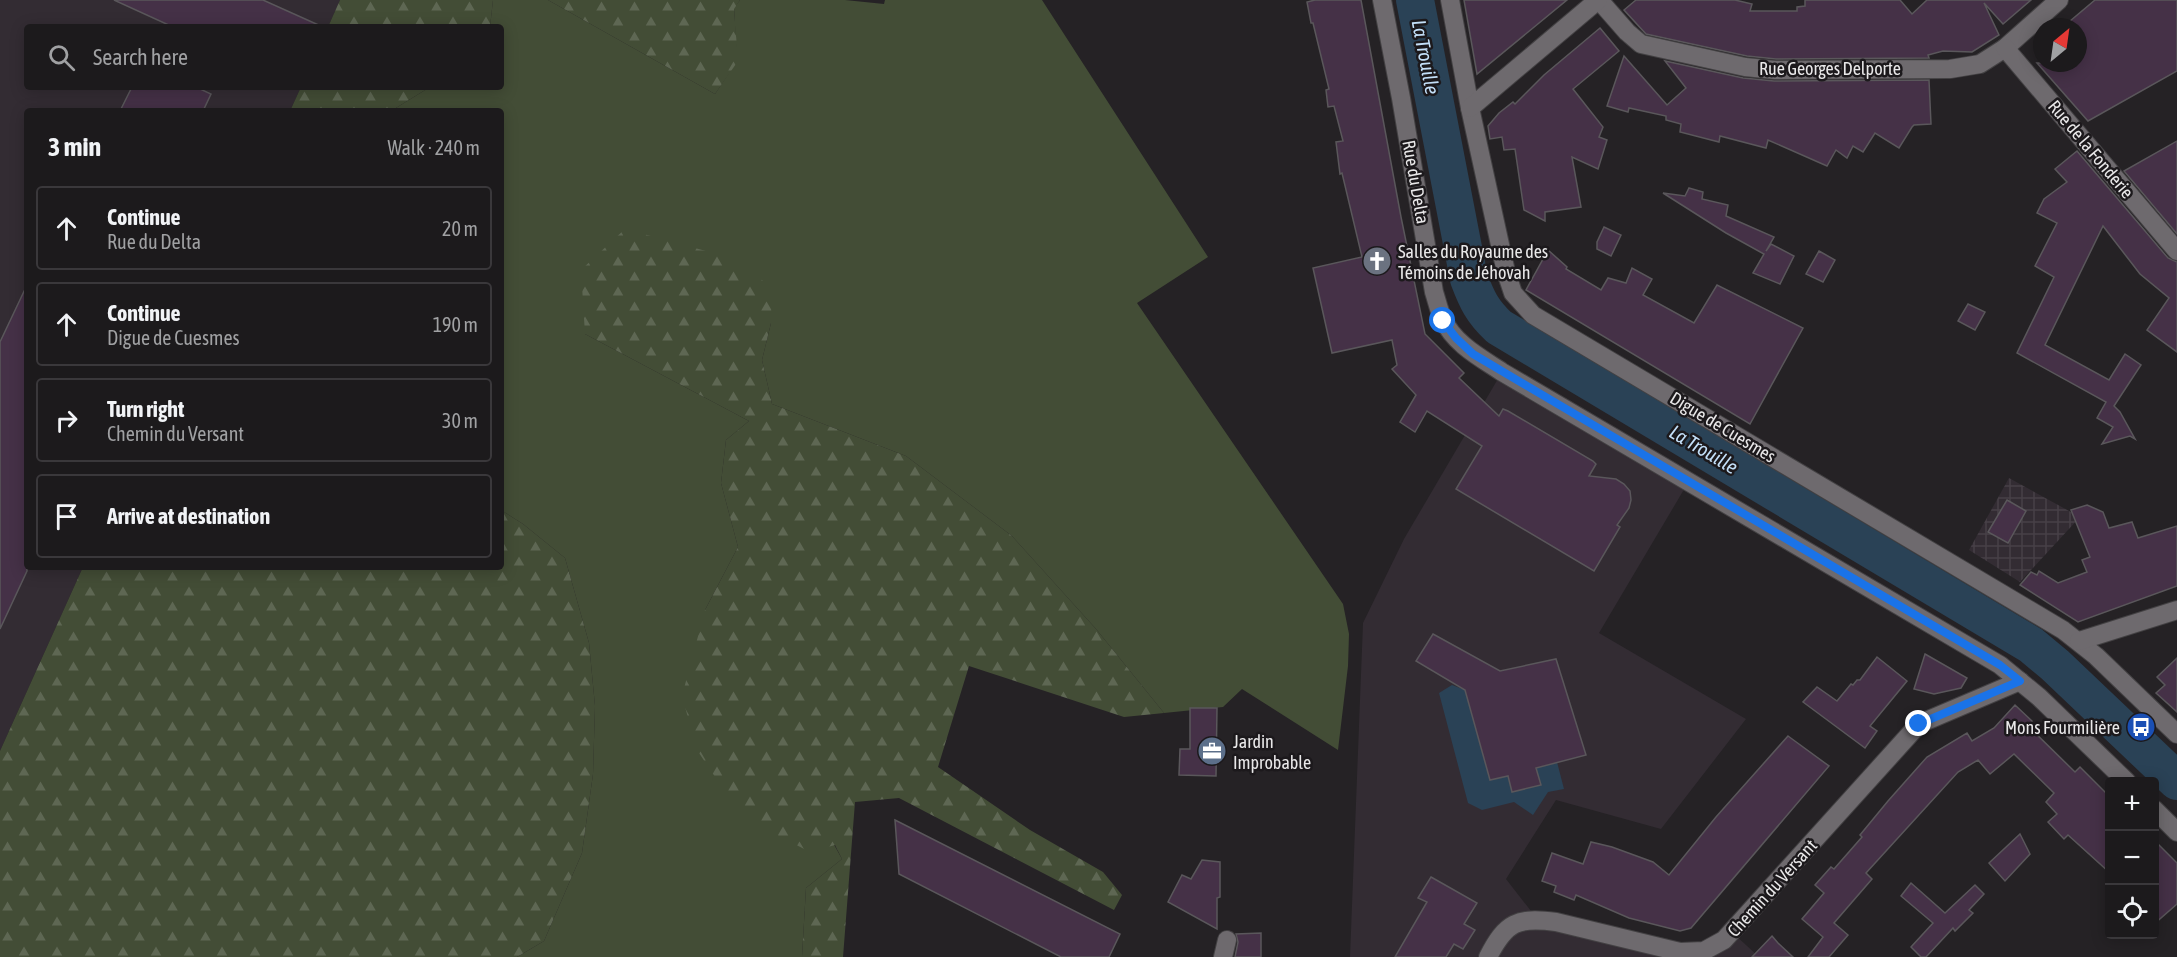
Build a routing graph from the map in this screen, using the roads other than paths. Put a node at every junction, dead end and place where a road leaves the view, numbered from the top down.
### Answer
1 (1382, 0) edge
2 (1450, 0) edge
3 (1599, 0) edge
4 (2059, 0) edge
5 (2005, 48) junction
6 (1470, 108) junction
7 (2177, 251) edge
8 (2177, 610) edge
9 (2079, 641) junction
10 (2020, 681) junction
11 (2177, 734) edge
12 (2122, 777) edge
13 (2159, 814) edge
14 (2177, 832) edge
15 (1488, 957) edge

1 - 10 street, Rue du Delta
2 - 6 street, Digue de Cuesmes
3 - 5 street, Rue Georges Delporte
3 - 6 street
4 - 5 street, Rue Georges Delporte
5 - 7 street, Rue de la Fonderie
6 - 9 street, Digue de Cuesmes
8 - 9 street
9 - 11 street, Digue de Cuesmes
10 - 12 street
10 - 15 street, Chemin du Versant
13 - 14 street

